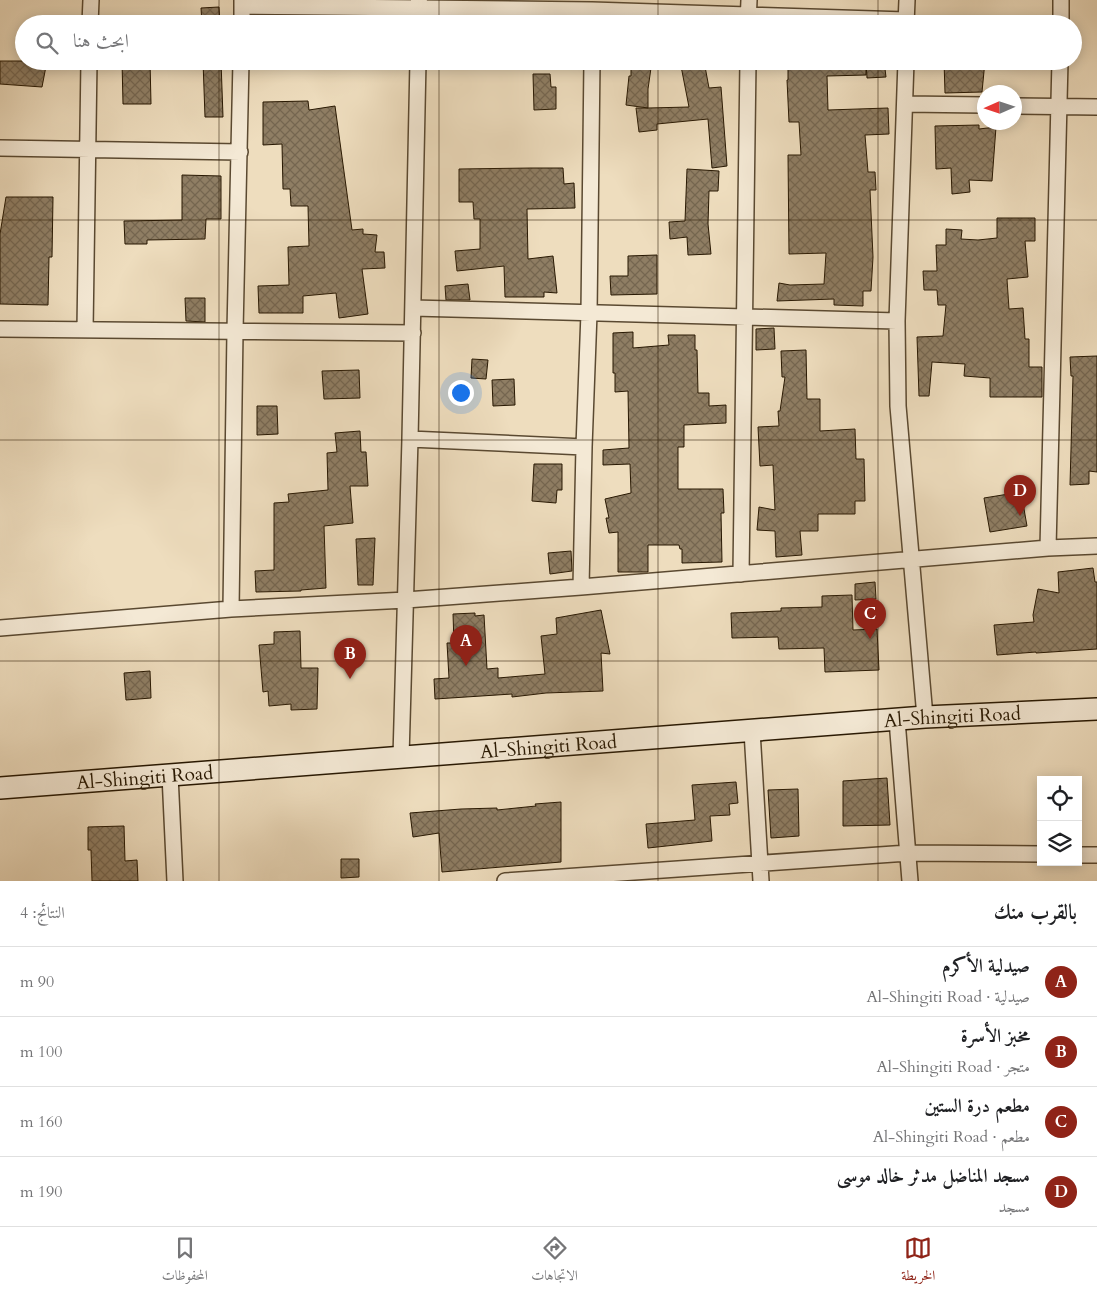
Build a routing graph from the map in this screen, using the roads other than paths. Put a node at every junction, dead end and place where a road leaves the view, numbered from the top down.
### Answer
1 (91, 0) edge
2 (749, 0) edge
3 (907, 0) edge
4 (1061, 0) edge
5 (242, 3) edge
6 (419, 4) edge
7 (592, 11) edge
8 (90, 15) edge
9 (661, 15) edge
10 (748, 15) edge
11 (906, 15) edge
12 (1061, 15) edge
13 (90, 70) edge
14 (241, 70) edge
15 (418, 70) edge
16 (592, 70) edge
17 (748, 70) edge
18 (906, 70) edge
19 (1060, 70) edge
20 (905, 104) junction
21 (977, 105) edge
22 (1022, 106) edge
23 (1060, 107) junction
24 (1097, 108) edge
25 (0, 148) edge
26 (88, 150) junction
27 (240, 152) junction
28 (413, 308) junction
29 (589, 313) junction
30 (745, 316) junction
31 (897, 321) junction
32 (0, 330) edge
33 (85, 330) junction
34 (235, 331) junction
35 (413, 333) junction
36 (410, 439) junction
37 (584, 447) junction
38 (1097, 546) edge
39 (1048, 548) junction
40 (912, 559) junction
41 (741, 574) junction
42 (581, 587) junction
43 (406, 600) junction
44 (231, 609) junction
45 (0, 628) edge
46 (1097, 709) edge
47 (925, 717) junction
48 (897, 720) junction
49 (752, 731) junction
50 (401, 757) junction
51 (170, 775) junction
52 (0, 788) edge
53 (908, 854) junction
54 (1037, 854) edge
55 (1082, 855) edge
56 (1097, 855) edge
57 (760, 863) junction
58 (604, 877) edge
59 (175, 881) edge
60 (505, 881) edge
61 (761, 881) edge
62 (910, 881) edge

1 - 8 street
2 - 10 street
3 - 11 street
4 - 12 street
5 - 6 street
6 - 7 street
7 - 9 street
13 - 26 street
14 - 27 street
15 - 28 street
16 - 29 street
17 - 30 street
18 - 20 street
19 - 23 street
20 - 21 street
20 - 31 street
22 - 23 street
23 - 24 street
23 - 39 street
25 - 26 street
26 - 27 street
26 - 33 street
27 - 34 street
28 - 29 street
28 - 35 street
29 - 30 street
29 - 37 street
30 - 31 street
30 - 41 street
31 - 40 street
32 - 33 street
33 - 34 street
34 - 35 street
34 - 44 street
35 - 36 street
36 - 37 street
36 - 43 street
37 - 42 street
38 - 39 street
39 - 40 street
40 - 41 street
40 - 47 street
41 - 42 street
42 - 43 street
43 - 44 street
43 - 50 street
44 - 45 street
46 - 47 street, Al-Shingiti Road
47 - 48 street, Al-Shingiti Road
48 - 49 street, Al-Shingiti Road
48 - 53 street
49 - 50 street, Al-Shingiti Road
49 - 57 street
50 - 51 street, Al-Shingiti Road
51 - 52 street, Al-Shingiti Road
51 - 59 street
53 - 54 street
53 - 57 street
53 - 62 street
55 - 56 street
57 - 58 street
57 - 61 street
58 - 60 street

